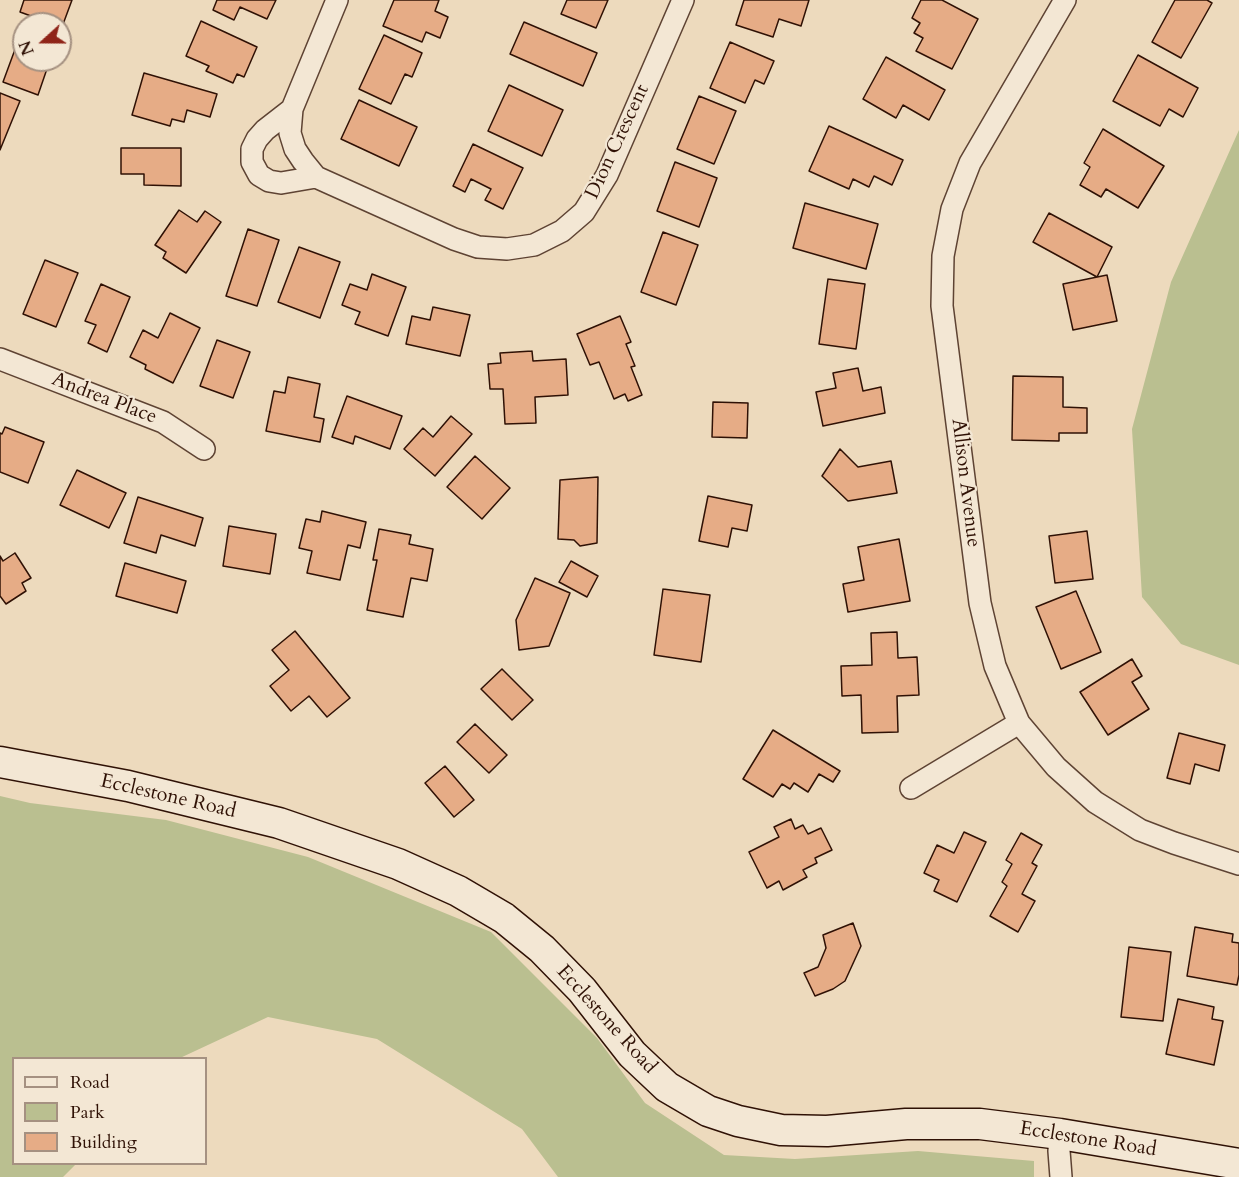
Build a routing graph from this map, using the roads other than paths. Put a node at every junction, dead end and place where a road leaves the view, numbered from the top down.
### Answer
1 (337, 0) edge
2 (683, 0) edge
3 (1065, 0) edge
4 (292, 109) junction
5 (316, 177) junction
6 (0, 359) edge
7 (204, 449) dead end
8 (1020, 723) junction
9 (0, 762) edge
10 (911, 788) dead end
11 (1239, 864) edge
12 (1060, 1134) junction
13 (1239, 1164) edge
14 (1061, 1177) edge

1 - 4 street, Dion Crescent
2 - 5 street, Dion Crescent
3 - 8 street, Allison Avenue
4 - 5 street, Dion Crescent
4 - 5 street, Dion Crescent
6 - 7 street, Andrea Place
8 - 10 street
8 - 11 street, Allison Avenue
9 - 12 main road, Ecclestone Road
12 - 13 main road, Ecclestone Road
12 - 14 street

